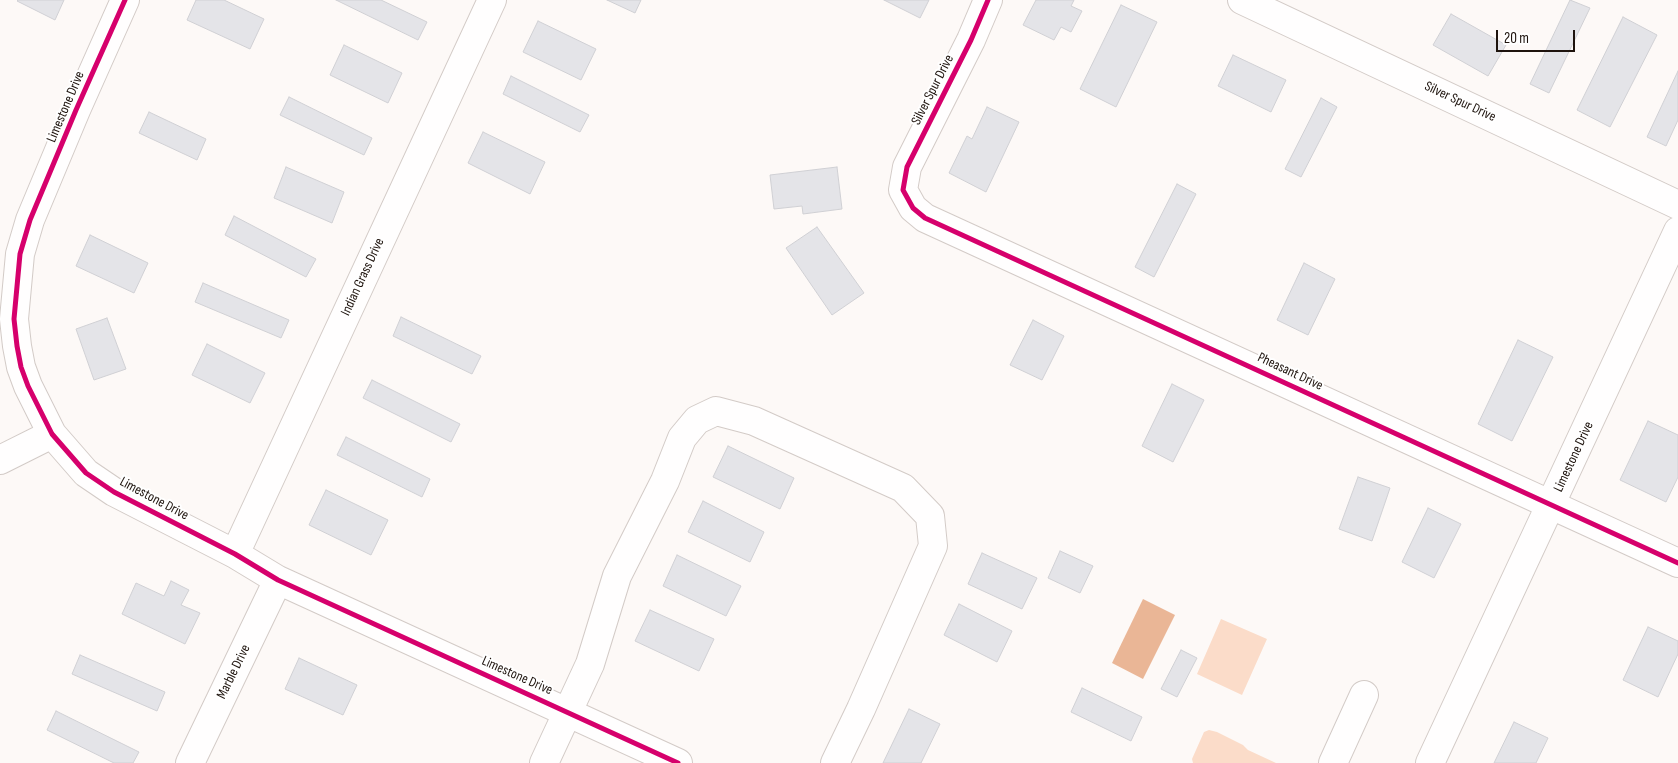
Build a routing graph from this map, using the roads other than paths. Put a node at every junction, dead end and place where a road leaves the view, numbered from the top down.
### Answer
1 (126, 0) edge
2 (492, 0) edge
3 (988, 0) edge
4 (1242, 0) edge
5 (903, 190) joint
6 (1678, 205) edge
7 (1678, 231) edge
8 (52, 434) junction
9 (0, 460) edge
10 (1552, 504) junction
11 (235, 554) junction
12 (1678, 562) edge
13 (278, 580) junction
14 (1364, 695) dead end
15 (567, 711) junction
16 (190, 763) edge
17 (544, 763) edge
18 (678, 763) edge
19 (835, 763) edge
20 (1333, 763) edge
21 (1430, 763) edge

1 - 8 street, Limestone Drive
2 - 11 street, Indian Grass Drive
3 - 5 street, Silver Spur Drive
4 - 6 street, Silver Spur Drive
5 - 10 street, Pheasant Drive
7 - 10 street, Limestone Drive
8 - 9 street
8 - 11 street, Limestone Drive
10 - 12 street, Pheasant Drive
10 - 21 street, Limestone Drive
11 - 13 street, Limestone Drive
13 - 15 street, Limestone Drive
13 - 16 street, Marble Drive
14 - 20 street
15 - 17 street
15 - 18 street, Limestone Drive
15 - 19 street

